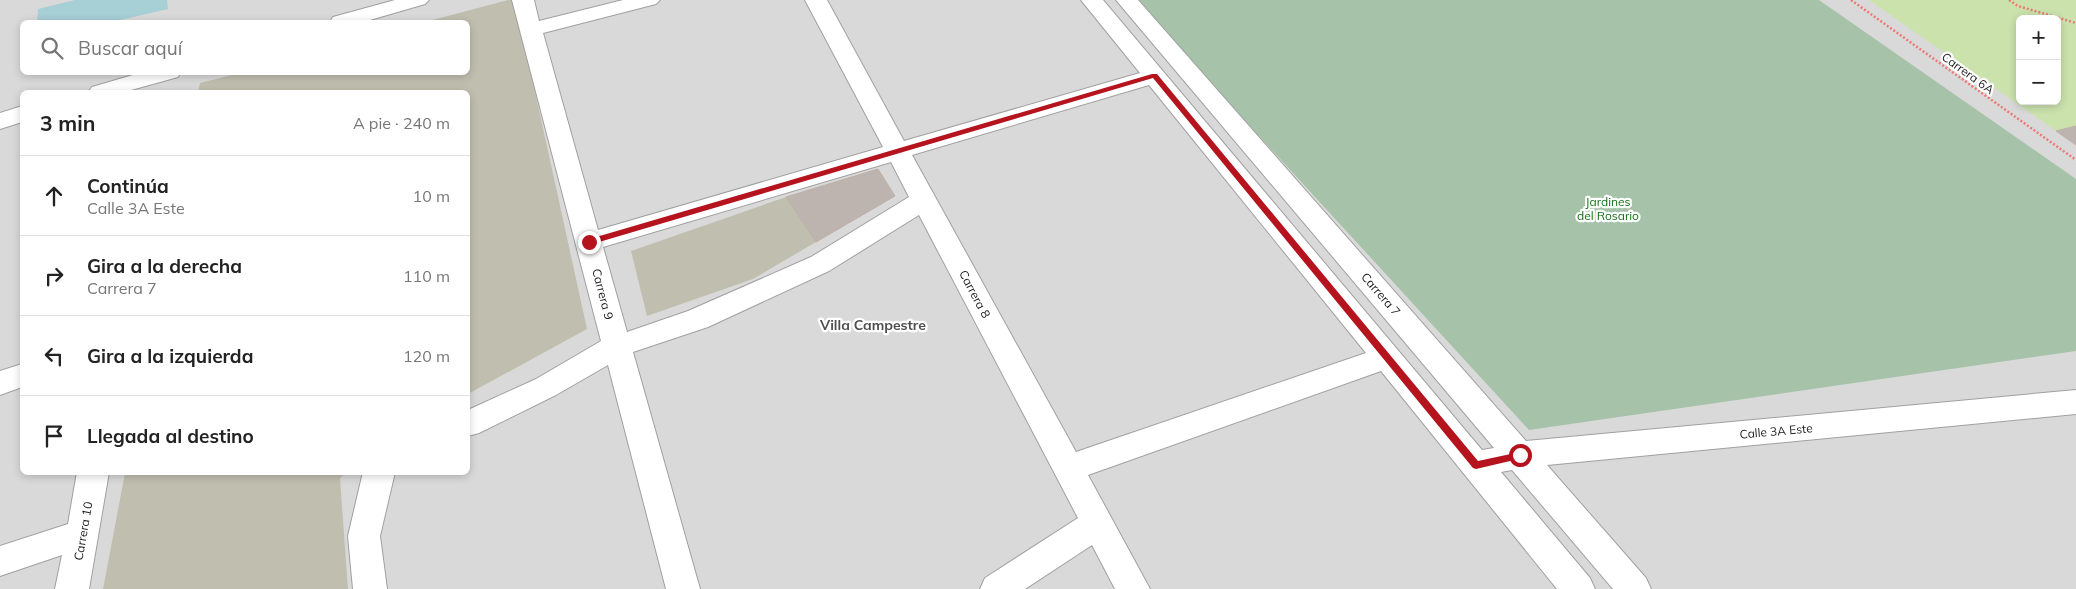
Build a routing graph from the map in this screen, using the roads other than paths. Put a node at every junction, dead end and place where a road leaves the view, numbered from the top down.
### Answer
1 (418, 0) edge
2 (523, 0) edge
3 (649, 0) edge
4 (816, 0) edge
5 (1092, 0) edge
6 (1127, 0) edge
7 (622, 3) edge
8 (348, 20) edge
9 (532, 29) junction
10 (162, 75) edge
11 (168, 75) edge
12 (1154, 76) junction
13 (107, 90) edge
14 (165, 90) edge
15 (20, 115) edge
16 (0, 121) edge
17 (897, 150) junction
18 (924, 200) junction
19 (589, 242) junction
20 (617, 346) junction
21 (1387, 357) junction
22 (20, 377) edge
23 (0, 383) edge
24 (2076, 402) edge
25 (470, 423) edge
26 (1520, 455) junction
27 (1476, 465) junction
28 (1068, 468) junction
29 (93, 475) edge
30 (378, 475) edge
31 (1098, 523) junction
32 (84, 533) junction
33 (0, 561) edge
34 (72, 589) edge
35 (370, 589) edge
36 (683, 589) edge
37 (997, 589) edge
38 (1133, 589) edge
39 (1578, 589) edge
40 (1634, 589) edge

1 - 8 street
2 - 9 street, Carrera 9
3 - 7 street
4 - 17 street, Carrera 8
5 - 12 street
6 - 26 street, Carrera 7
7 - 9 street
9 - 19 street, Carrera 9
10 - 13 street
11 - 14 street
12 - 17 street
12 - 21 street
15 - 16 street
17 - 18 street, Carrera 8
17 - 19 street
18 - 20 street
18 - 28 street, Carrera 8
19 - 20 street, Carrera 9
20 - 25 street
20 - 36 street, Carrera 9
21 - 27 street
21 - 28 street
22 - 23 street
24 - 26 street, Calle 3A Este
26 - 27 street, Calle 3A Este
26 - 40 street, Carrera 7
27 - 39 street
28 - 31 street, Carrera 8
29 - 32 street, Carrera 10
30 - 35 street
31 - 37 street
31 - 38 street, Carrera 8
32 - 33 street
32 - 34 street, Carrera 10

